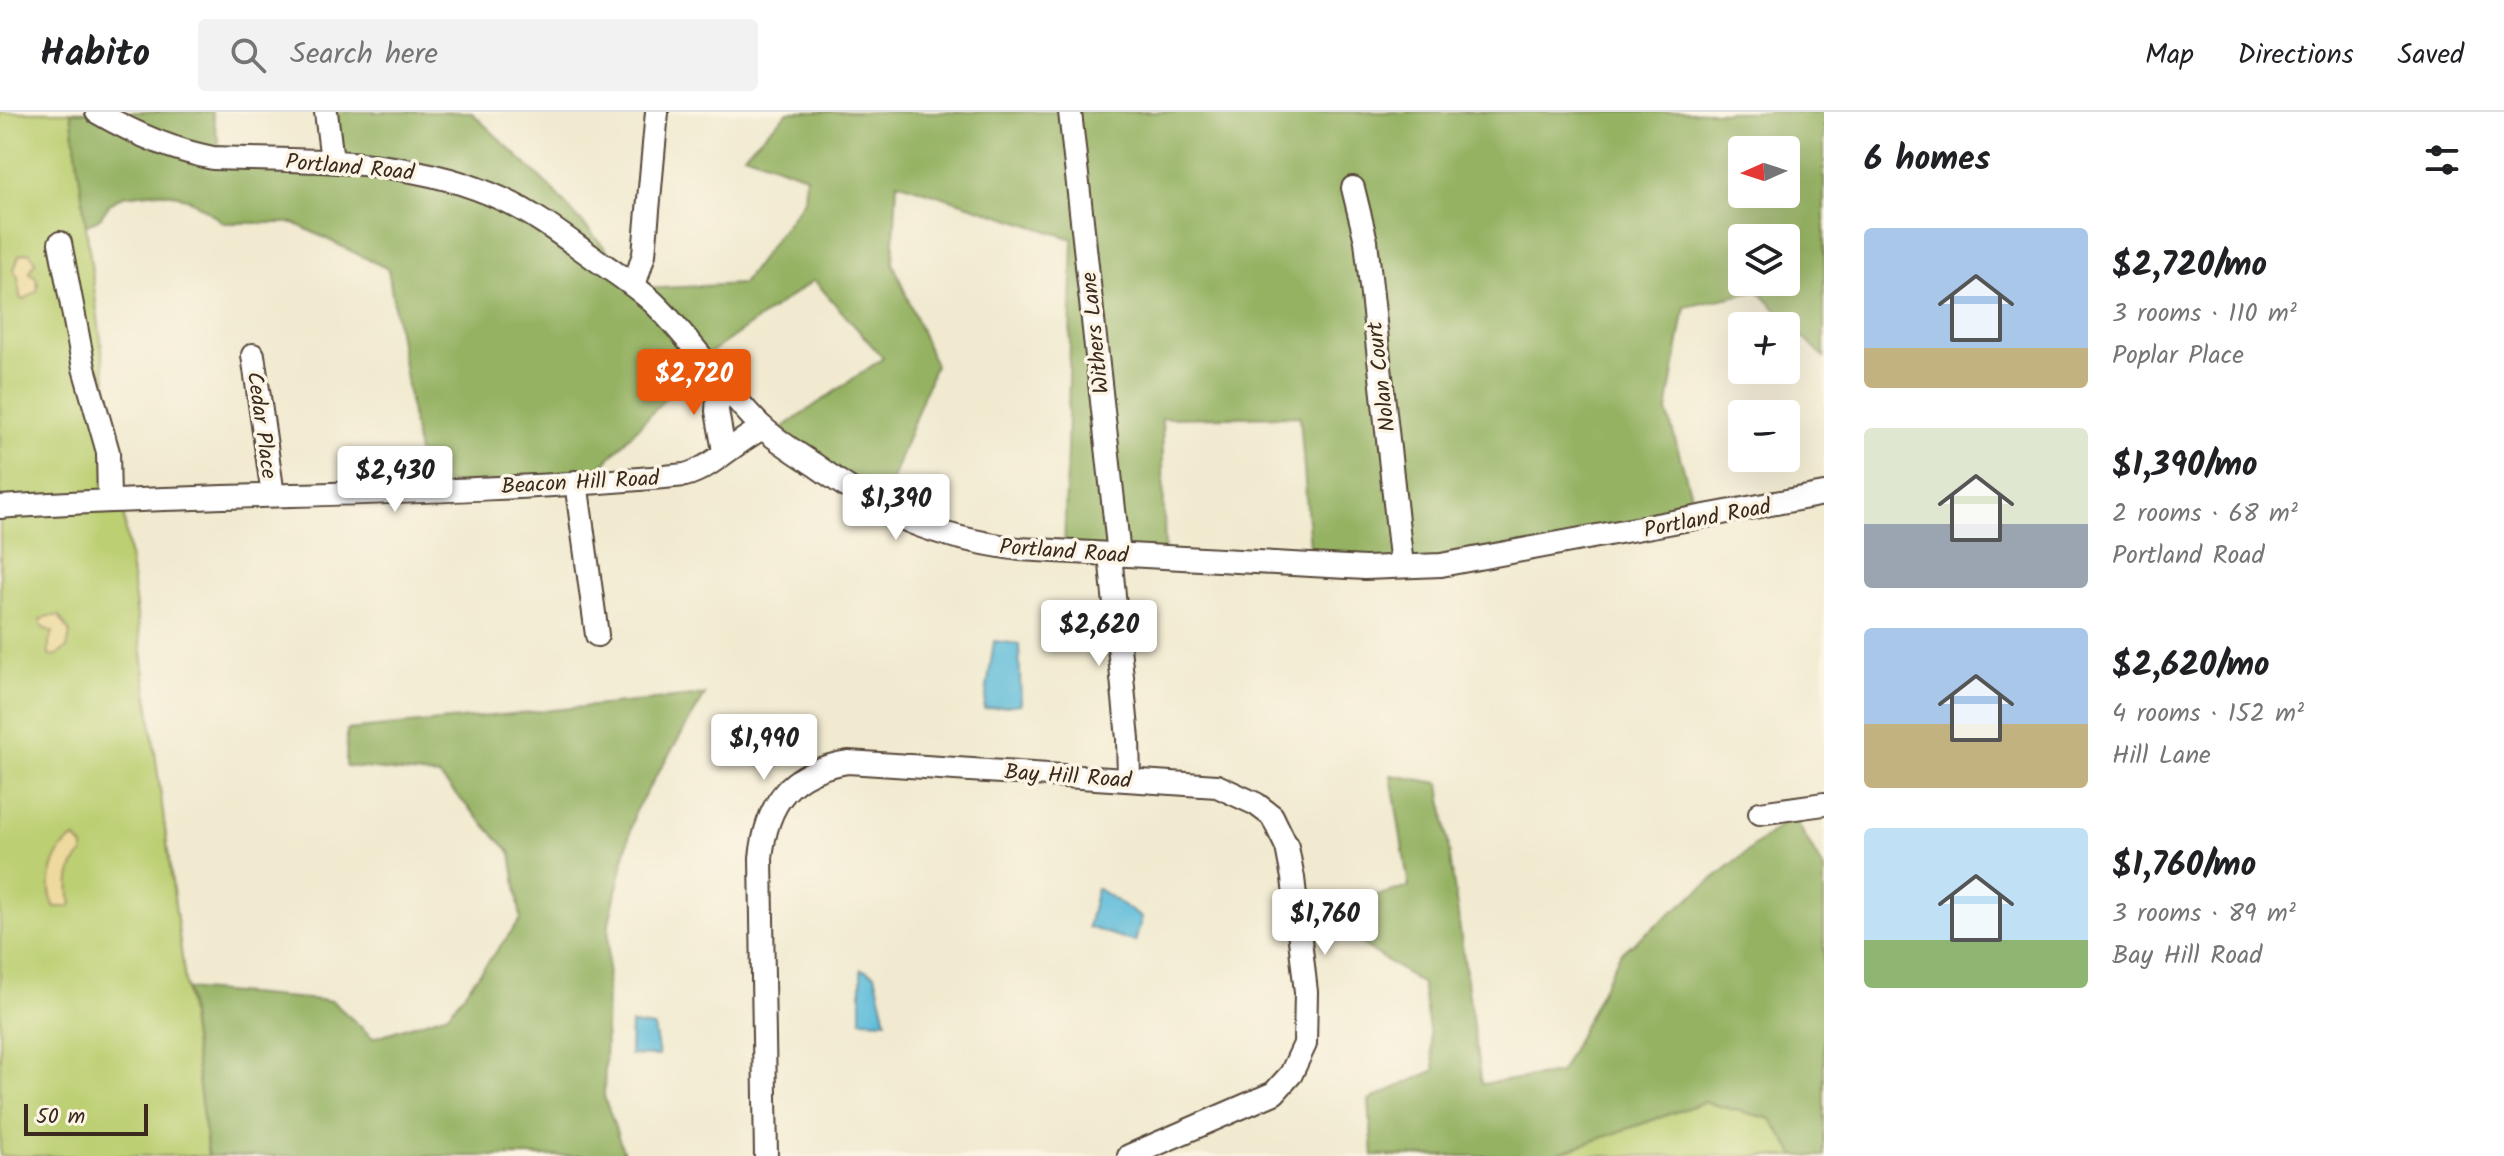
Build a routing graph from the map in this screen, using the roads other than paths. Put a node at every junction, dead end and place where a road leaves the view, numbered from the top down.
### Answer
1 (97, 112) edge
2 (326, 112) edge
3 (657, 112) edge
4 (1070, 112) edge
5 (332, 161) junction
6 (1353, 188) dead end
7 (60, 243) dead end
8 (634, 286) junction
9 (253, 355) dead end
10 (719, 379) junction
11 (763, 428) junction
12 (724, 451) junction
13 (576, 482) junction
14 (1824, 494) edge
15 (273, 495) junction
16 (109, 500) junction
17 (0, 507) edge
18 (1114, 554) junction
19 (1402, 566) junction
20 (597, 635) dead end
21 (1129, 778) junction
22 (1824, 804) edge
23 (1760, 813) dead end
24 (766, 1156) edge
25 (1129, 1156) edge

1 - 5 street, Portland Road
2 - 5 street
3 - 8 street
4 - 18 street, Withers Lane
5 - 8 street, Portland Road
6 - 19 street, Nolan Court
7 - 16 street
8 - 10 street, Portland Road
9 - 15 street, Cedar Place
10 - 11 street, Portland Road
10 - 12 street
11 - 12 street, Beacon Hill Road
11 - 18 street, Portland Road
12 - 13 street, Beacon Hill Road
13 - 15 street, Beacon Hill Road
13 - 20 street
14 - 19 street, Portland Road
15 - 16 street, Beacon Hill Road
16 - 17 street, Beacon Hill Road
18 - 19 street, Portland Road
18 - 21 street, Withers Lane
21 - 24 street, Bay Hill Road
21 - 25 street, Bay Hill Road
22 - 23 street

